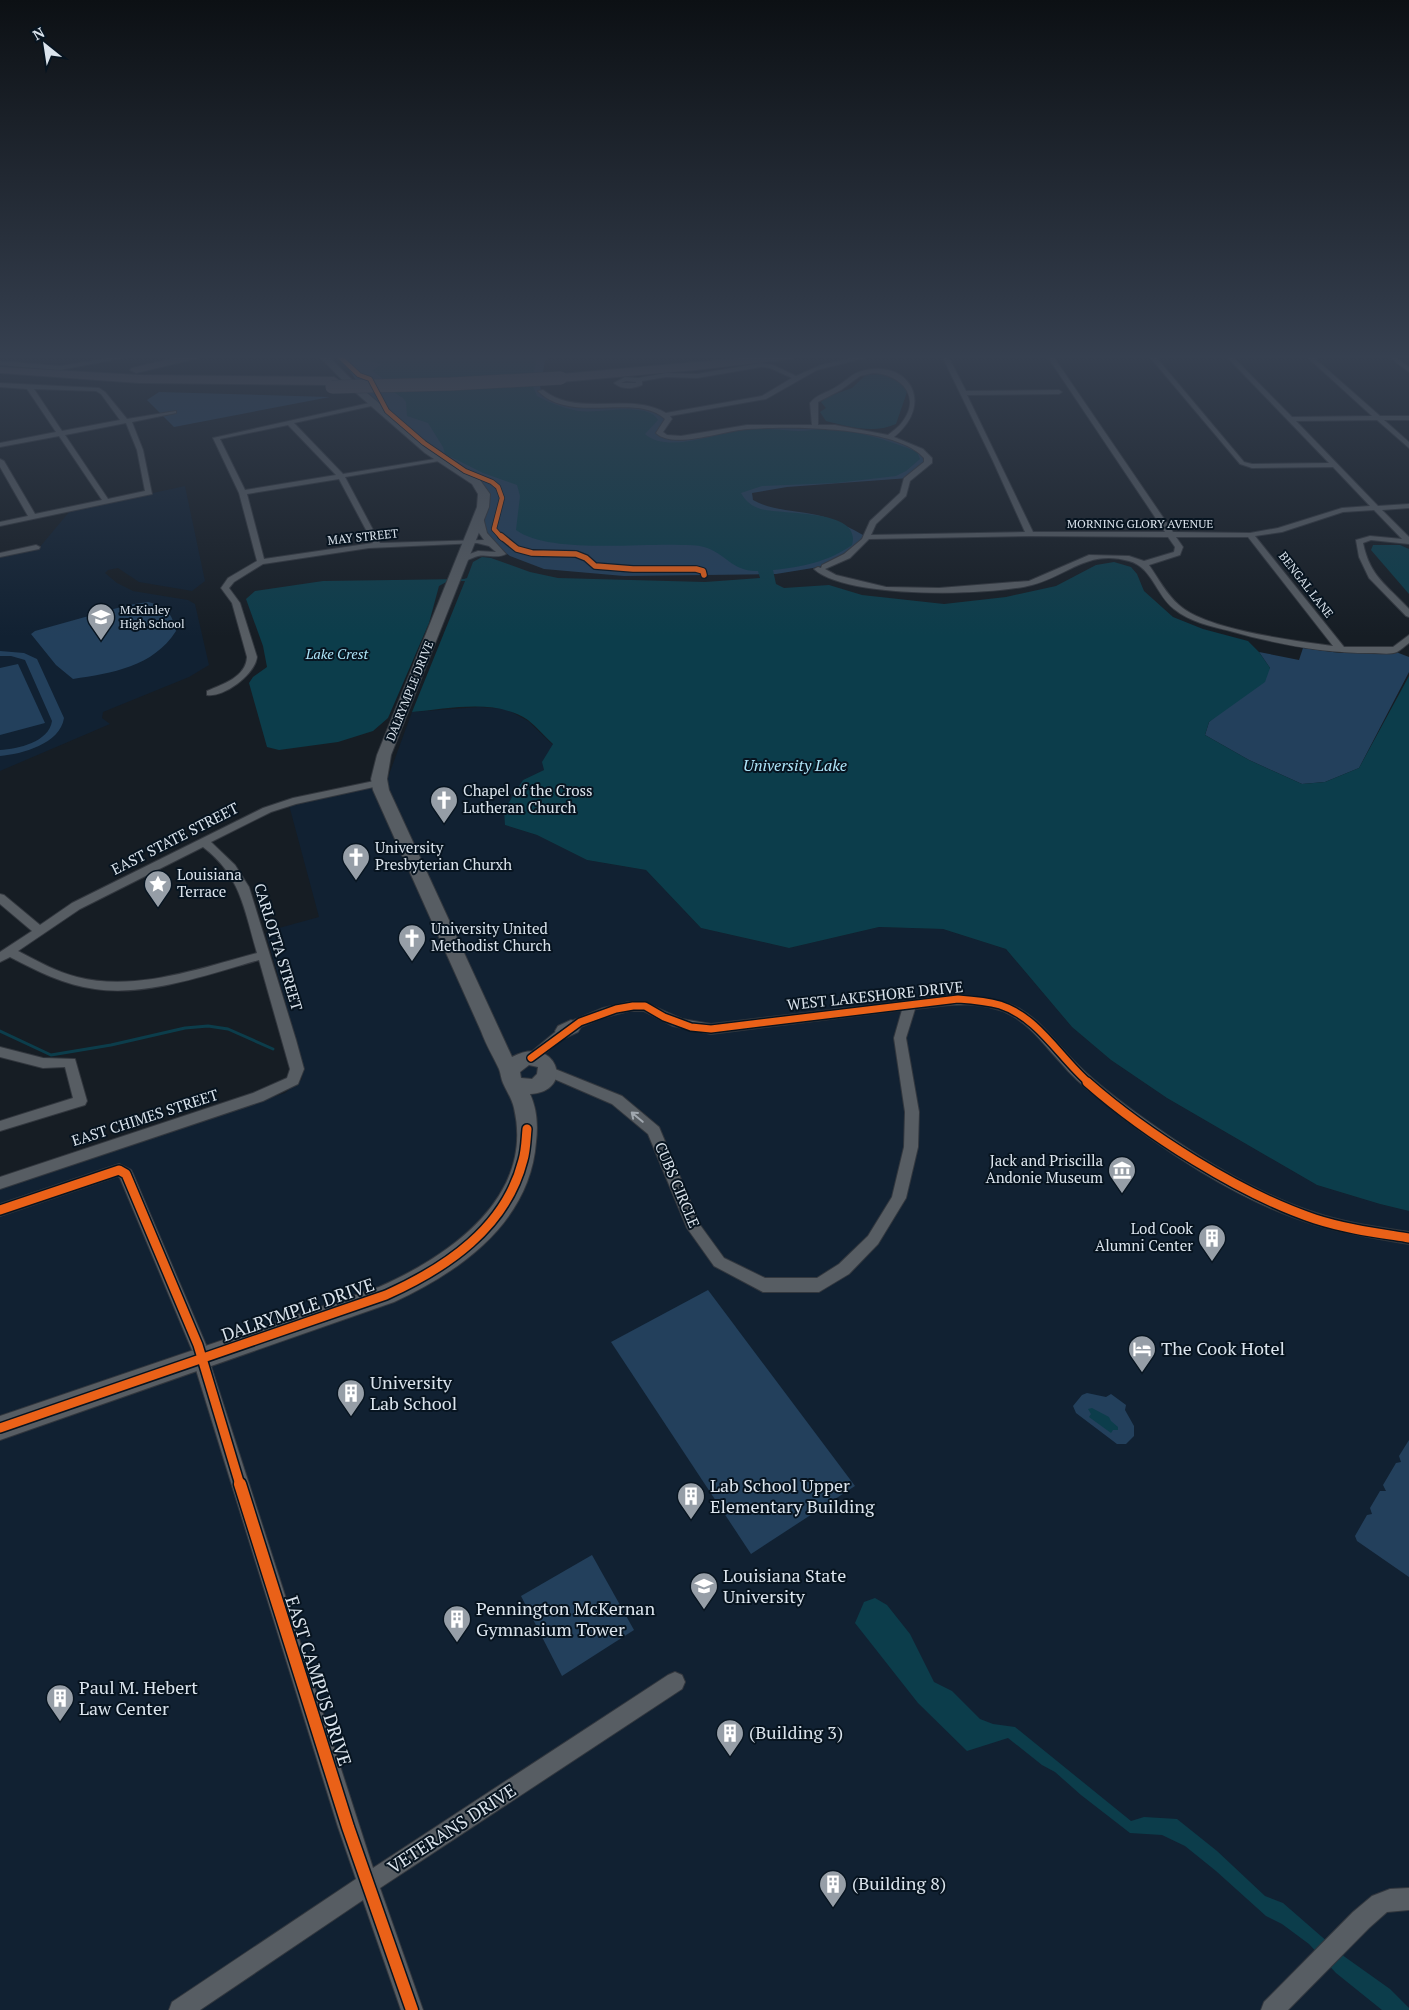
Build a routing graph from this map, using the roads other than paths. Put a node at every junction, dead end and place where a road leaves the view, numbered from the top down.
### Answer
1 (70, 450) edge
2 (139, 450) edge
3 (221, 450) edge
4 (316, 450) edge
5 (431, 450) edge
6 (921, 450) edge
7 (991, 450) edge
8 (1113, 450) edge
9 (1231, 450) edge
10 (1320, 450) edge
11 (442, 459) junction
12 (0, 461) edge
13 (1335, 465) junction
14 (341, 476) junction
15 (243, 493) junction
16 (106, 501) junction
17 (1409, 506) edge
18 (1376, 507) junction
19 (33, 517) junction
20 (479, 517) junction
21 (0, 524) edge
22 (1030, 534) junction
23 (1250, 535) junction
24 (1170, 536) junction
25 (867, 537) junction
26 (1409, 542) edge
27 (468, 543) junction
28 (378, 546) junction
29 (36, 547) dead end
30 (496, 550) junction
31 (0, 555) edge
32 (461, 560) junction
33 (261, 562) junction
34 (1144, 564) junction
35 (1409, 614) edge
36 (1409, 638) edge
37 (1341, 650) junction
38 (210, 693) dead end
39 (379, 783) junction
40 (204, 842) junction
41 (0, 898) edge
42 (39, 931) junction
43 (4, 955) edge
44 (263, 955) junction
45 (910, 1005) junction
46 (493, 1036) junction
47 (0, 1052) edge
48 (539, 1063) junction
49 (296, 1076) joint
50 (520, 1086) junction
51 (0, 1126) edge
52 (0, 1182) edge
53 (0, 1210) edge
54 (1409, 1238) edge
55 (199, 1352) junction
56 (0, 1428) edge
57 (675, 1682) dead end
58 (368, 1884) junction
59 (1409, 1899) edge
60 (1278, 2004) edge
61 (180, 2010) edge
62 (412, 2010) edge

1 - 16 street
2 - 16 street
3 - 15 street
4 - 14 street
5 - 11 street, DALRYMPLE DRIVE
6 - 25 street
7 - 22 street
8 - 24 street
9 - 13 street
10 - 13 street
11 - 14 street
11 - 20 street, DALRYMPLE DRIVE
12 - 19 street
13 - 18 street
14 - 15 street
14 - 28 street
15 - 33 street
16 - 19 street
17 - 18 street, MORNING GLORY AVENUE
18 - 23 street, MORNING GLORY AVENUE
18 - 26 street
19 - 21 street
20 - 27 street, DALRYMPLE DRIVE
20 - 30 street
22 - 24 street, MORNING GLORY AVENUE
22 - 25 street, MORNING GLORY AVENUE
23 - 24 street, MORNING GLORY AVENUE
23 - 37 street, BENGAL LANE
24 - 34 street
25 - 34 street
26 - 35 street
27 - 28 street, MAY STREET
27 - 30 street, MAY STREET
27 - 32 street, DALRYMPLE DRIVE
28 - 33 street, MAY STREET
29 - 31 street
30 - 32 street
32 - 39 street, DALRYMPLE DRIVE
33 - 38 street
34 - 37 street
36 - 37 street
39 - 40 street, EAST STATE STREET
39 - 46 street, DALRYMPLE DRIVE
40 - 42 street, EAST STATE STREET
40 - 44 street, CARLOTTA STREET
41 - 42 street
42 - 43 street, EAST STATE STREET
43 - 44 street
44 - 49 street, CARLOTTA STREET
45 - 48 street, WEST LAKESHORE DRIVE
45 -> 48 street, CUBS CIRCLE
45 - 54 street, WEST LAKESHORE DRIVE
46 - 48 street, DALRYMPLE DRIVE
46 - 50 street, DALRYMPLE DRIVE
47 - 51 street
48 - 50 street
48 - 50 street
49 - 52 street, EAST CHIMES STREET
50 - 55 street, DALRYMPLE DRIVE
53 - 55 street, EAST CAMPUS DRIVE
55 - 56 street, DALRYMPLE DRIVE
55 - 58 street, EAST CAMPUS DRIVE
57 - 58 street, VETERANS DRIVE
58 - 61 street, VETERANS DRIVE
58 - 62 street, EAST CAMPUS DRIVE
59 - 60 street

